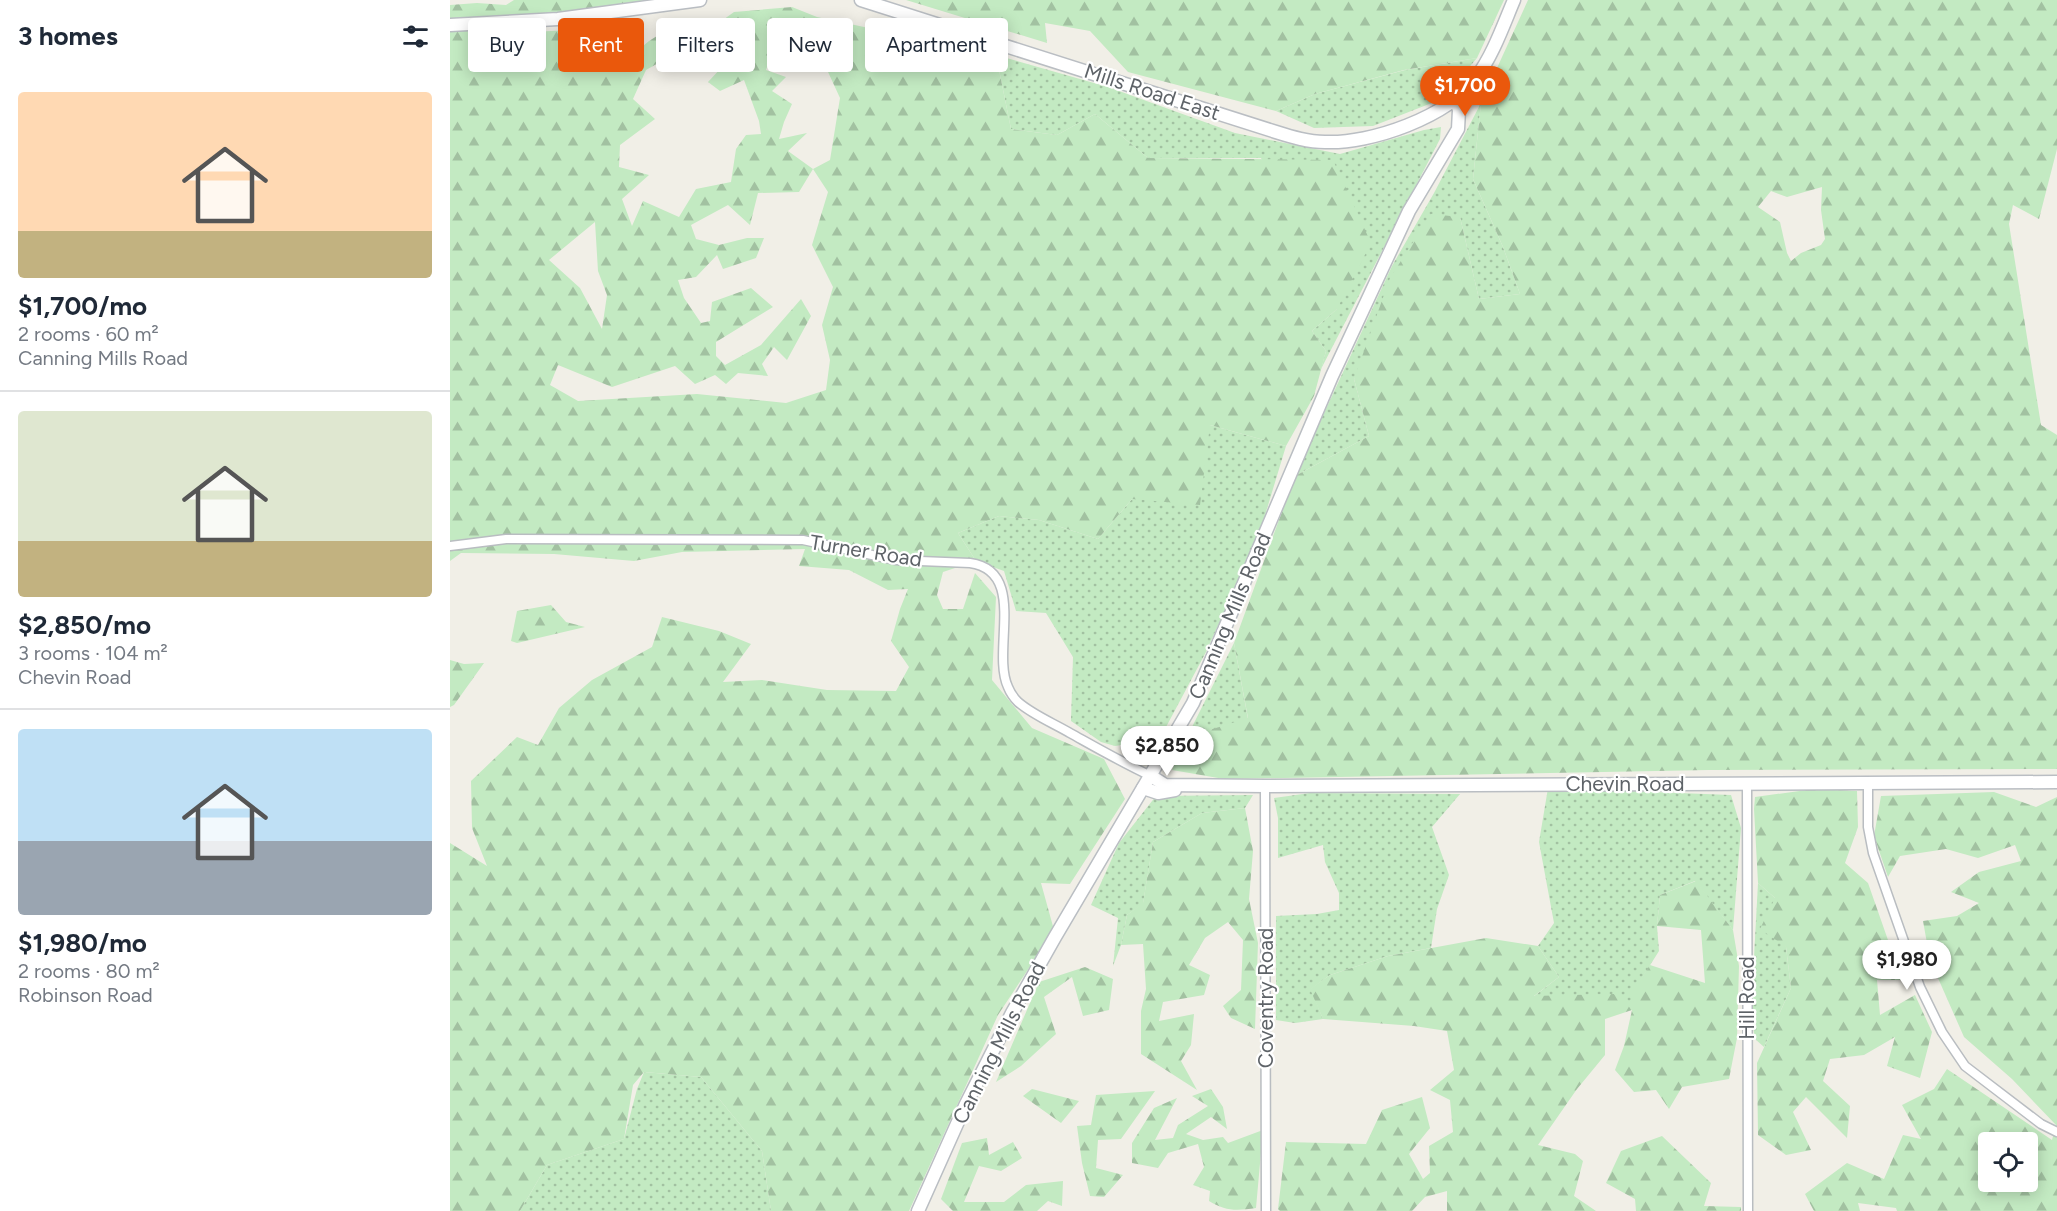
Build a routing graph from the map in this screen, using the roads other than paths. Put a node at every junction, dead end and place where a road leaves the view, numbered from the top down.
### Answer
1 (700, 0) edge
2 (861, 0) edge
3 (1514, 0) edge
4 (450, 24) edge
5 (1455, 99) junction
6 (1443, 107) junction
7 (1452, 137) junction
8 (450, 546) edge
9 (1151, 776) junction
10 (2057, 782) edge
11 (1868, 783) junction
12 (1747, 784) junction
13 (1194, 785) junction
14 (1265, 786) junction
15 (1143, 788) junction
16 (2057, 1132) edge
17 (918, 1211) edge
18 (1266, 1211) edge
19 (1748, 1211) edge

1 - 4 main road
2 - 6 main road, Mills Road East
3 - 5 main road
5 - 6 main road
5 - 7 main road, Canning Mills Road
6 - 7 main road
7 - 9 main road, Canning Mills Road
8 - 9 street, Turner Road
9 - 13 main road, Chevin Road
9 - 15 main road, Canning Mills Road
10 - 11 main road, Chevin Road
11 - 12 main road, Chevin Road
11 - 16 street
12 - 14 main road, Chevin Road
12 - 19 street, Hill Road
13 - 14 main road, Chevin Road
13 - 15 main road, Chevin Road
14 - 18 street, Coventry Road
15 - 17 main road, Canning Mills Road

